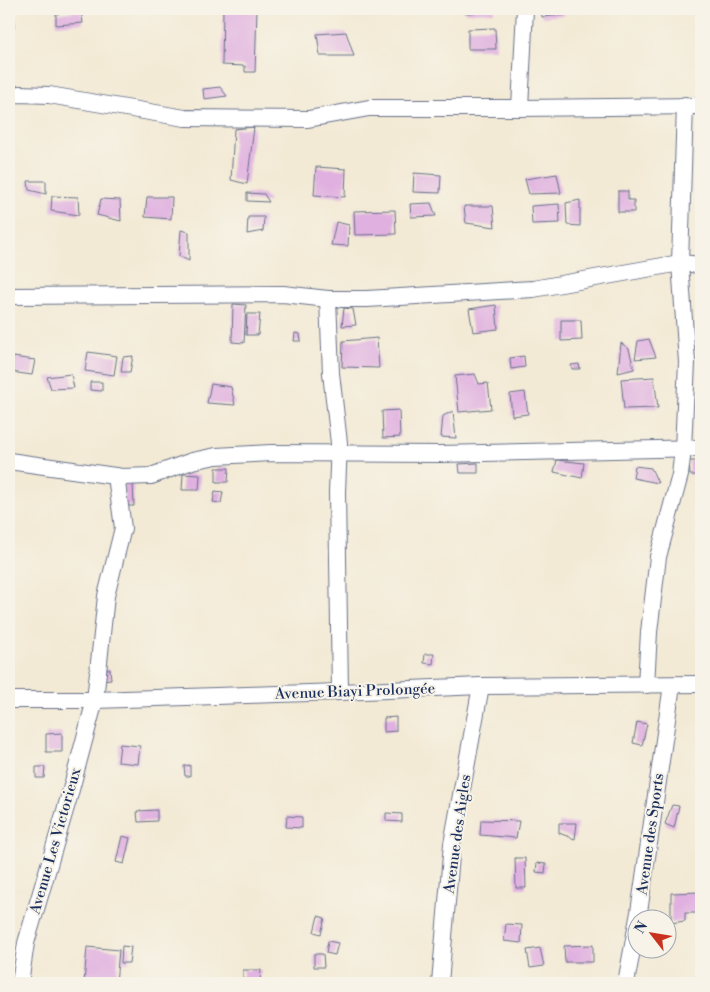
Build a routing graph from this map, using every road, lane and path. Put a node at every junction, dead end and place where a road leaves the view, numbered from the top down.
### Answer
1 (525, 9) edge
2 (9, 96) edge
3 (693, 105) edge
4 (520, 108) junction
5 (680, 263) junction
6 (701, 265) edge
7 (9, 296) edge
8 (328, 299) junction
9 (701, 448) edge
10 (683, 449) junction
11 (337, 453) junction
12 (9, 461) edge
13 (116, 476) junction
14 (701, 684) edge
15 (672, 685) junction
16 (481, 686) junction
17 (646, 686) junction
18 (340, 692) junction
19 (9, 700) edge
20 (95, 700) junction
21 (20, 983) edge
22 (440, 983) edge
23 (626, 983) edge

1 - 4 street
2 - 4 street
3 - 4 street
3 - 5 street
5 - 6 street
5 - 8 street
5 - 10 street
7 - 8 street
8 - 11 street
9 - 10 street
10 - 11 street
10 - 17 street
11 - 13 street
11 - 18 street
12 - 13 street
13 - 20 street, Avenue Les Victorieux
14 - 15 street, Avenue Biayi Prolongée
15 - 17 street, Avenue Biayi Prolongée
15 - 23 street, Avenue des Sports
16 - 17 street, Avenue Biayi Prolongée
16 - 18 street, Avenue Biayi Prolongée
16 - 22 street, Avenue des Aigles
18 - 20 street, Avenue Biayi Prolongée
19 - 20 street, Avenue Biayi Prolongée
20 - 21 street, Avenue Les Victorieux

